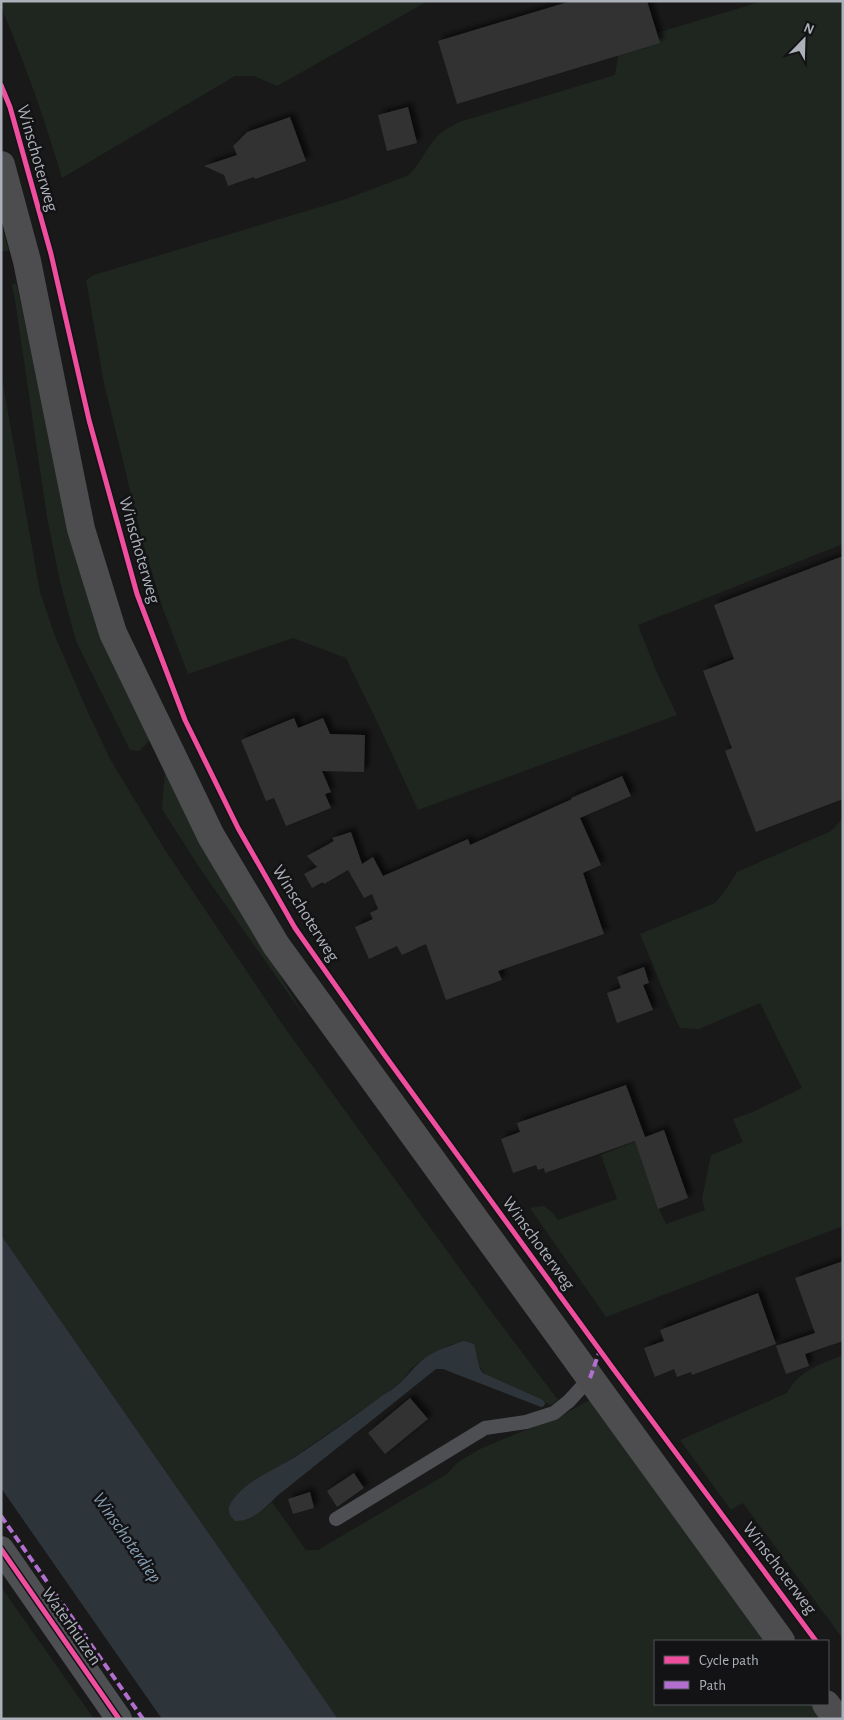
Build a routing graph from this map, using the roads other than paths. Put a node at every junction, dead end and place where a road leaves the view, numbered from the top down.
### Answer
1 (1, 165) edge
2 (590, 1378) junction
3 (336, 1520) dead end
4 (1, 1549) edge
5 (780, 1640) edge
6 (827, 1705) edge
7 (119, 1719) edge
8 (837, 1719) edge

1 - 2 main road
2 - 3 lane
2 - 5 main road
4 - 7 street, Waterhuizen
6 - 8 main road

